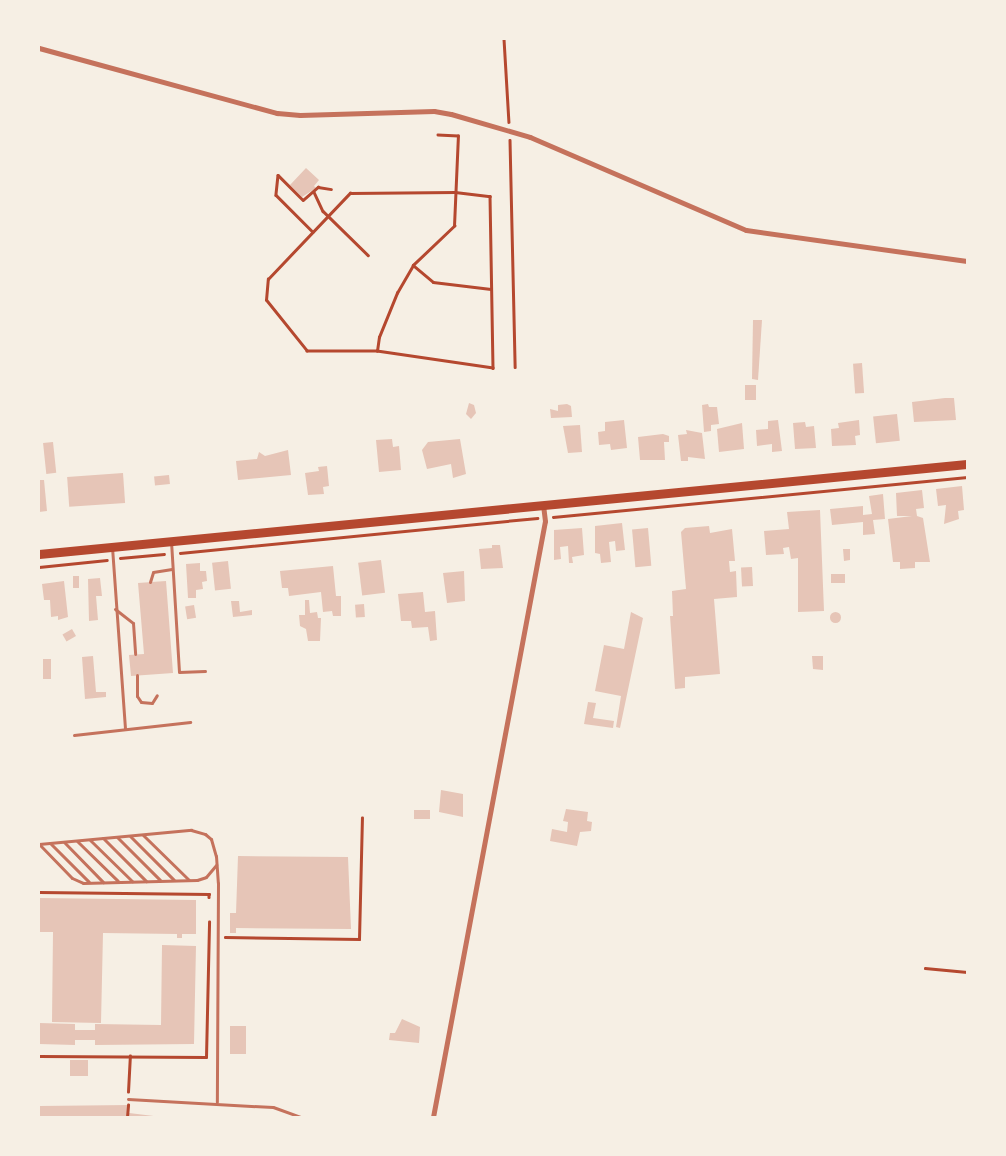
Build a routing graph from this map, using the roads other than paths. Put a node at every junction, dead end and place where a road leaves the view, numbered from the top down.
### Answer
1 (39, 48) edge
2 (967, 261) edge
3 (967, 464) edge
4 (543, 505) junction
5 (171, 541) junction
6 (112, 546) junction
7 (39, 554) edge
8 (172, 569) junction
9 (150, 582) dead end
10 (114, 609) junction
11 (135, 654) dead end
12 (204, 671) dead end
13 (137, 675) dead end
14 (157, 695) dead end
15 (190, 722) dead end
16 (125, 729) junction
17 (74, 735) dead end
18 (143, 835) junction
19 (130, 836) junction
20 (116, 837) junction
21 (103, 838) junction
22 (90, 840) junction
23 (77, 841) junction
24 (64, 842) junction
25 (39, 844) edge
26 (50, 844) junction
27 (217, 865) junction
28 (174, 880) junction
29 (189, 880) junction
30 (132, 881) junction
31 (146, 881) junction
32 (160, 881) junction
33 (90, 882) junction
34 (104, 882) junction
35 (118, 882) junction
36 (128, 1099) road end
37 (216, 1102) junction
38 (300, 1117) edge
39 (433, 1117) edge

1 - 2 street
3 - 4 main road
4 - 5 main road
4 - 39 street
5 - 6 main road
5 - 8 lane
6 - 7 main road
6 - 10 lane
8 - 9 lane
8 - 12 lane
10 - 11 lane
10 - 16 lane
13 - 14 lane
15 - 16 lane
16 - 17 lane
18 - 19 lane
18 - 27 lane
18 - 29 lane
19 - 20 lane
19 - 28 lane
20 - 21 lane
20 - 32 lane
21 - 22 lane
21 - 31 lane
22 - 23 lane
22 - 30 lane
23 - 24 lane
23 - 35 lane
24 - 26 lane
24 - 34 lane
25 - 26 lane
25 - 33 lane
26 - 33 lane
27 - 29 lane
27 - 37 lane
28 - 29 lane
28 - 32 lane
30 - 31 lane
30 - 35 lane
31 - 32 lane
33 - 34 lane
34 - 35 lane
36 - 37 lane
37 - 38 lane

